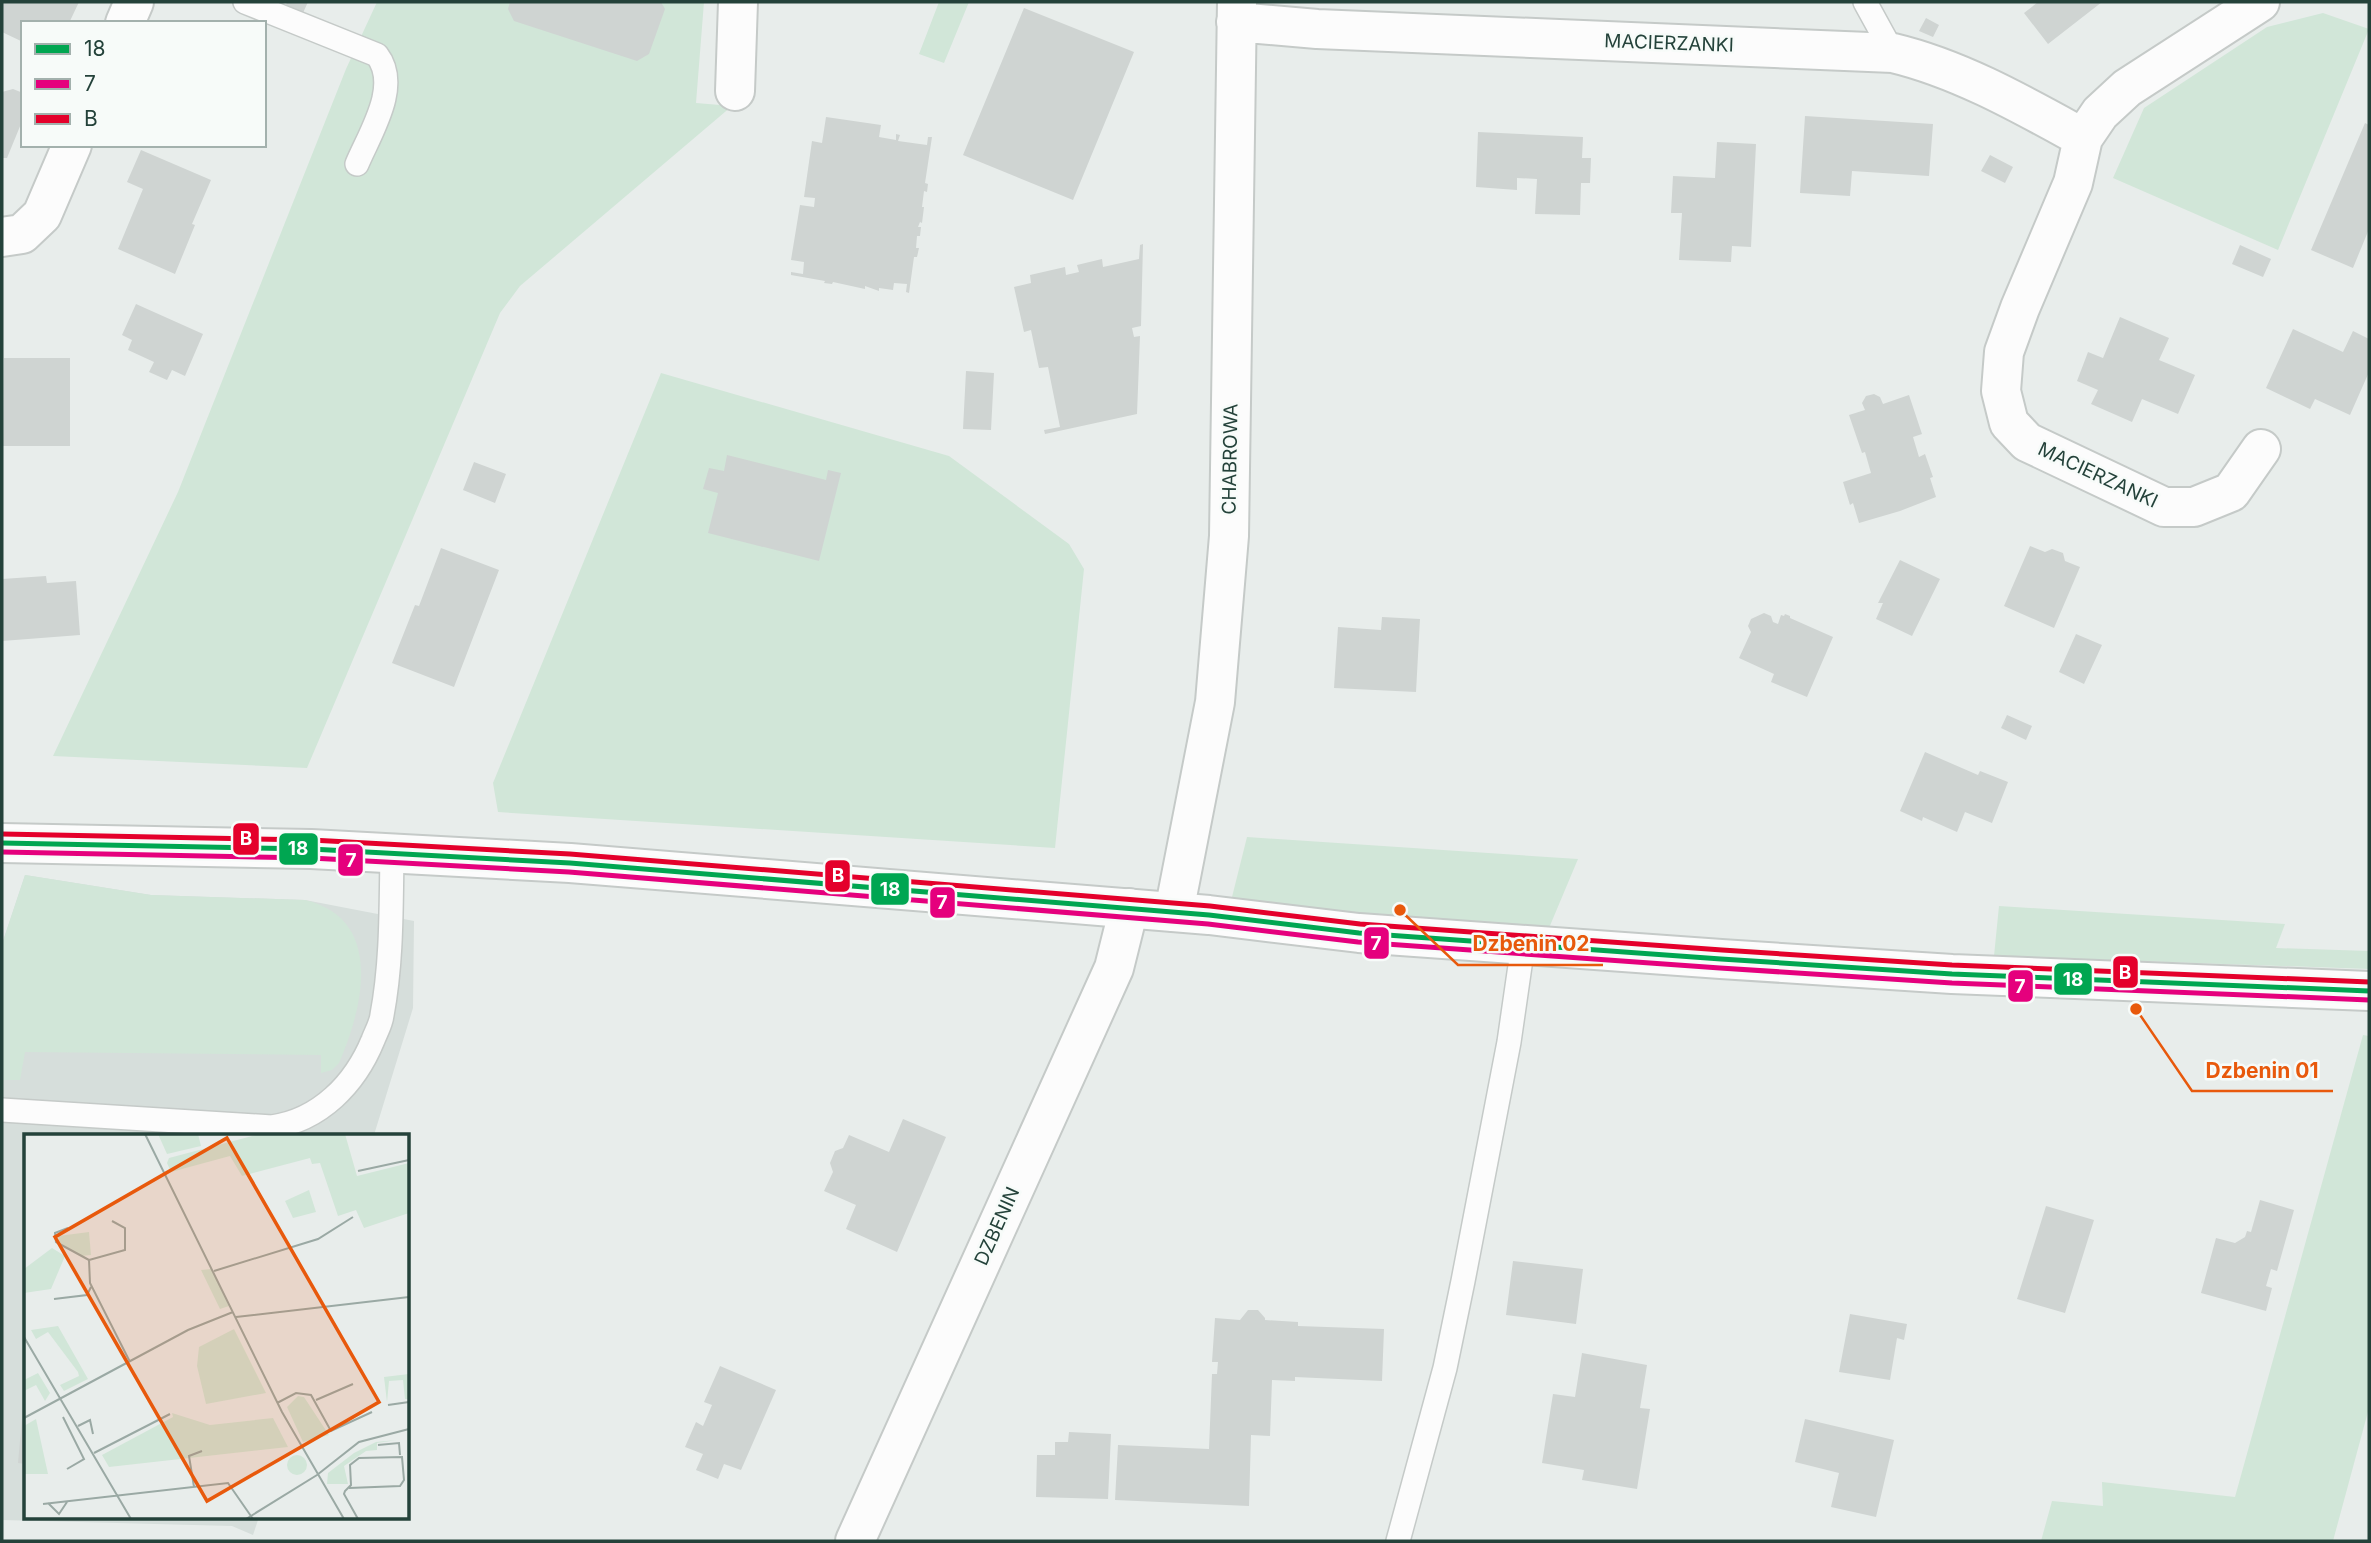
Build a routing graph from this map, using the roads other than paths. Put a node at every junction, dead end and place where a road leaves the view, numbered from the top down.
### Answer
1 (134, 2) edge
2 (245, 2) edge
3 (738, 2) edge
4 (1865, 2) edge
5 (2260, 2) edge
6 (1237, 12) edge
7 (126, 21) edge
8 (1893, 53) junction
9 (735, 91) dead end
10 (2083, 138) junction
11 (71, 147) edge
12 (357, 164) dead end
13 (2, 237) edge
14 (2261, 449) dead end
15 (2, 843) edge
16 (392, 853) junction
17 (1129, 908) junction
18 (1174, 912) junction
19 (1523, 945) junction
20 (2369, 991) edge
21 (2, 1110) edge
22 (225, 1130) edge
23 (253, 1131) edge
24 (855, 1541) edge
25 (1398, 1541) edge

1 - 7 street
2 - 12 lane
3 - 9 street
4 - 8 lane
5 - 10 street, MACIERZANKI
6 - 8 street, MACIERZANKI
6 - 18 street, CHABROWA
8 - 10 street, MACIERZANKI
10 - 14 street, MACIERZANKI
11 - 13 street
15 - 16 street
16 - 17 street
16 - 23 lane
17 - 18 street
17 - 24 street, DZBENIN
18 - 19 street
19 - 20 street
19 - 25 lane
21 - 22 lane
22 - 23 lane

